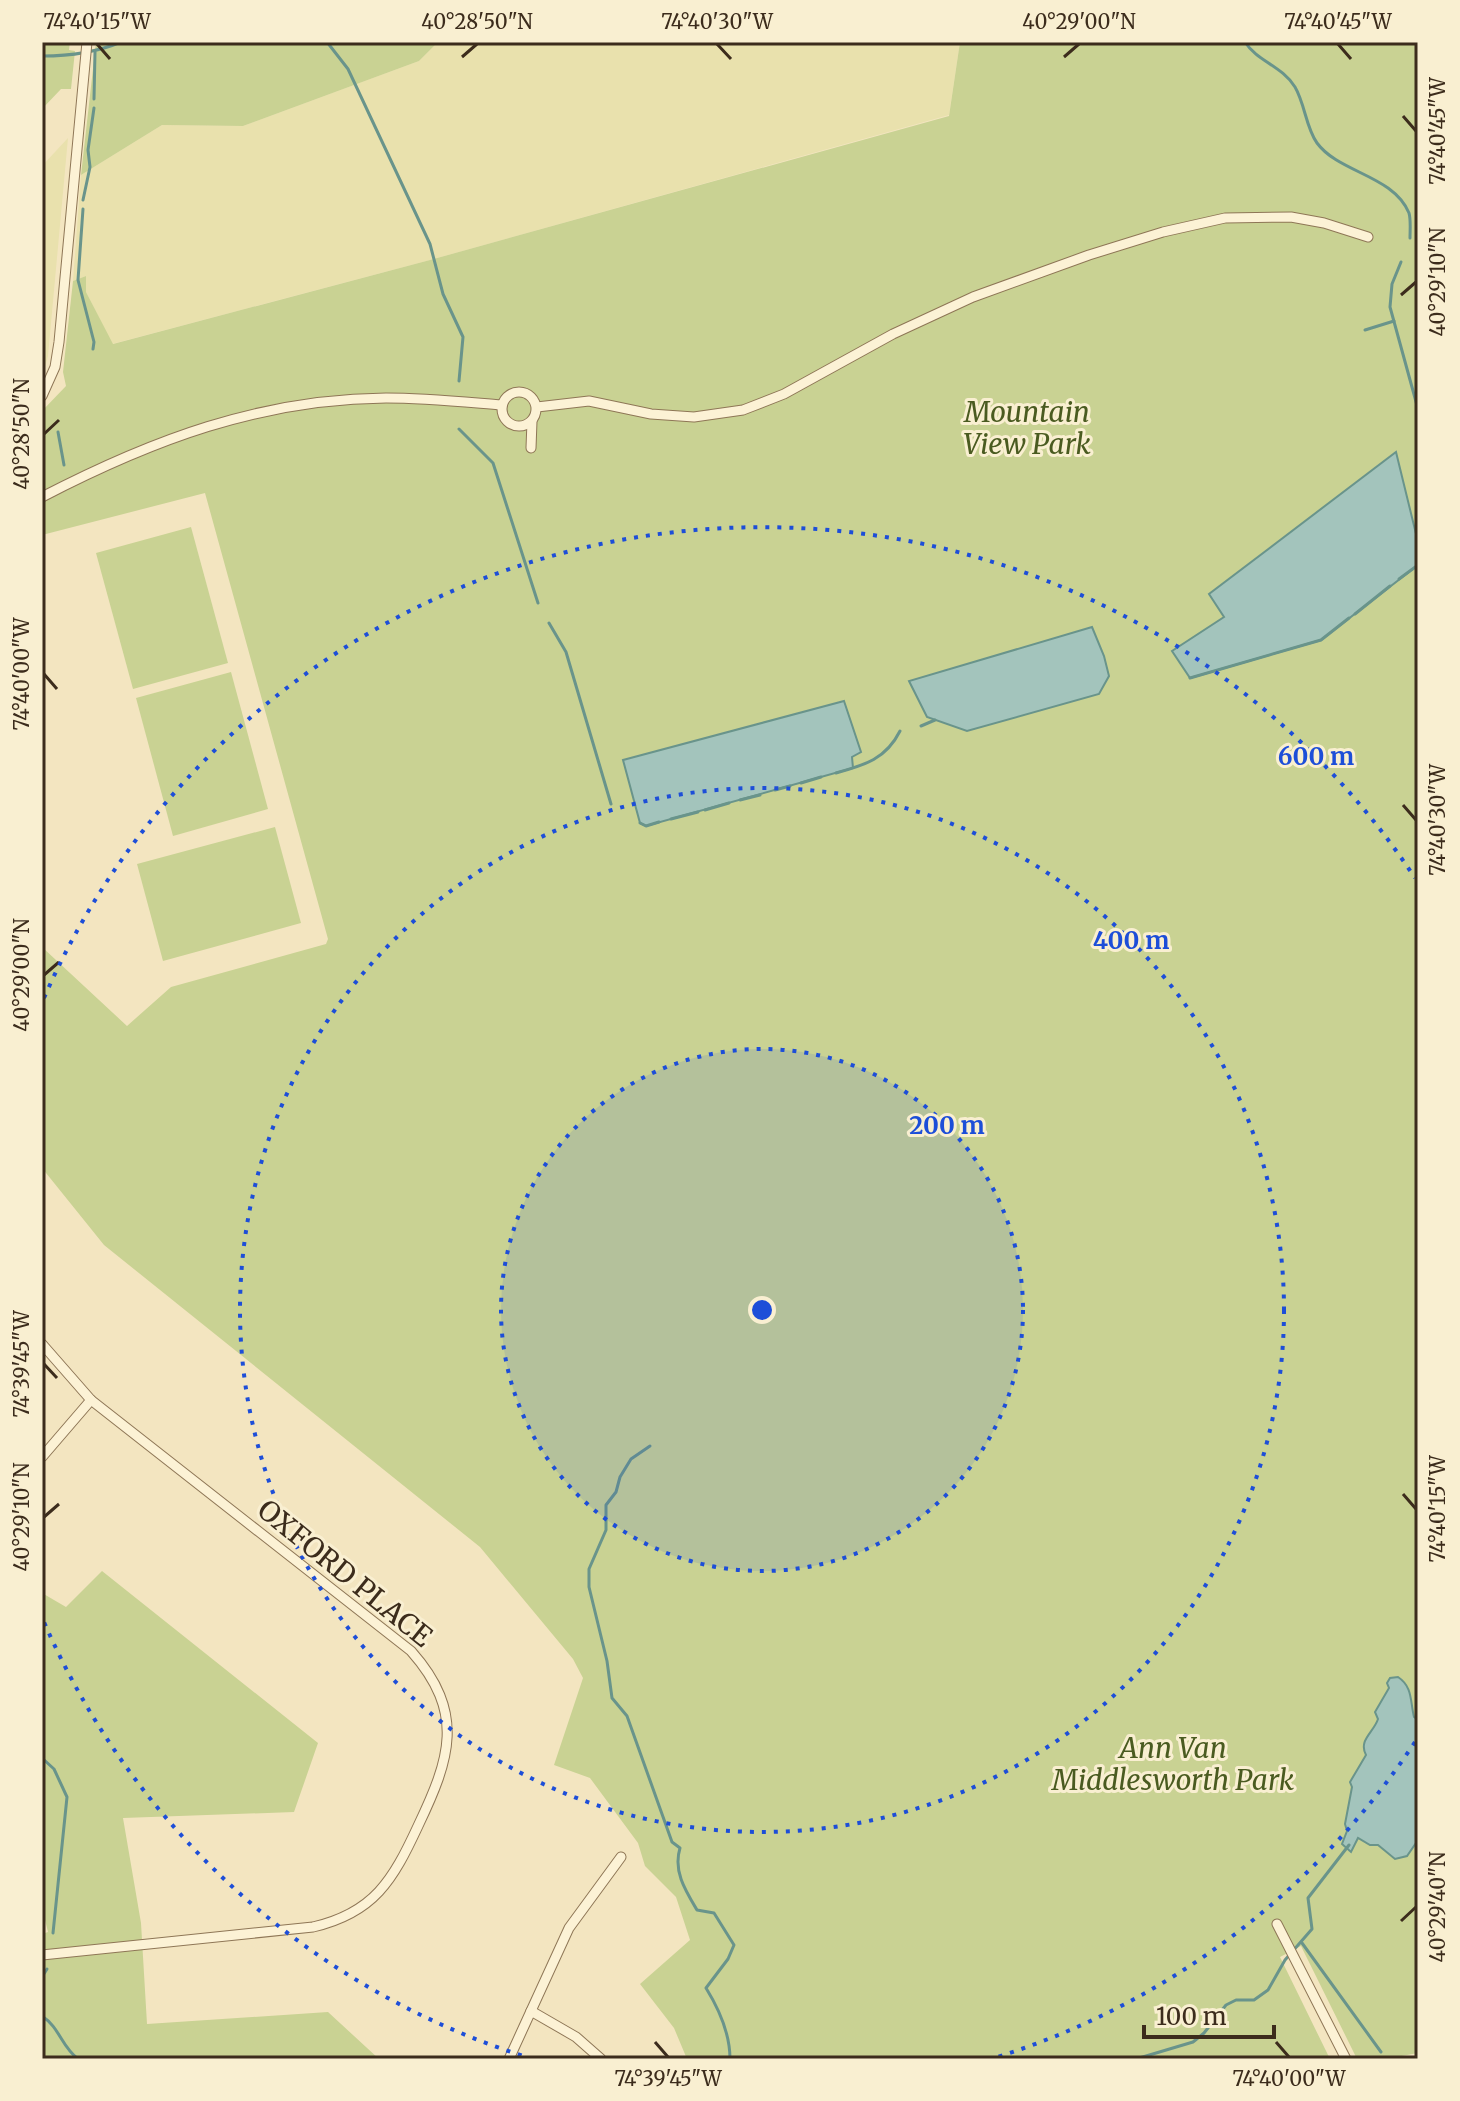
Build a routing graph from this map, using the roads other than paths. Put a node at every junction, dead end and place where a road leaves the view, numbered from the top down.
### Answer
1 (87, 42) edge
2 (1368, 237) dead end
3 (42, 396) edge
4 (502, 405) junction
5 (537, 407) junction
6 (532, 421) junction
7 (518, 426) junction
8 (42, 497) edge
9 (42, 1344) edge
10 (91, 1400) junction
11 (42, 1457) edge
12 (621, 1857) dead end
13 (1277, 1924) dead end
14 (42, 1955) edge
15 (531, 2011) junction
16 (509, 2059) edge
17 (601, 2059) edge
18 (1346, 2059) edge

1 - 3 street
2 - 5 street
4 - 5 street
4 - 7 street
4 - 8 street
5 - 6 street
6 - 7 street
6 - 7 street
9 - 10 street, OXFORD PLACE
10 - 11 street
10 - 14 street, OXFORD PLACE
12 - 15 street
13 - 18 street
15 - 16 street
15 - 17 street

